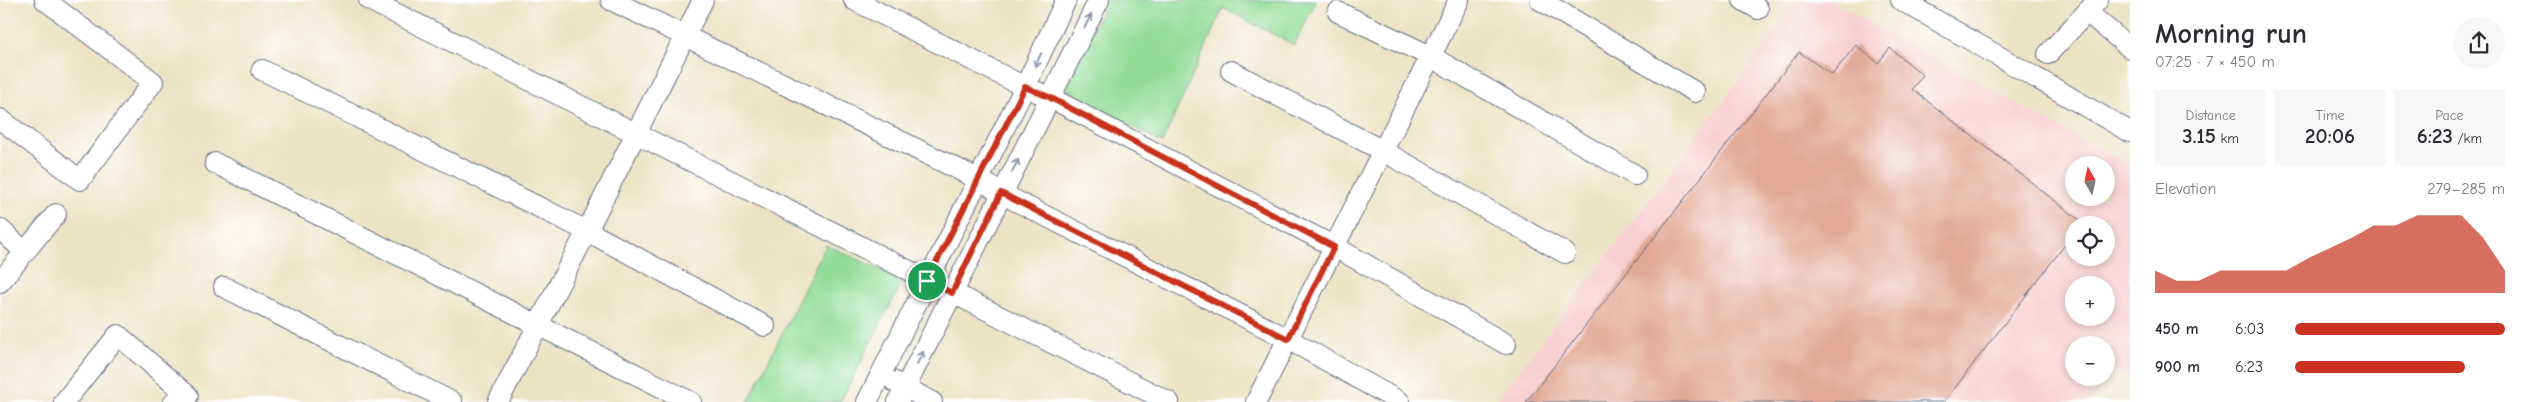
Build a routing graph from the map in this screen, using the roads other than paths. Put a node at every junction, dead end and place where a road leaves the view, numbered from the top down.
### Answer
1 (45, 0) edge
2 (370, 0) edge
3 (611, 0) edge
4 (703, 0) edge
5 (854, 0) edge
6 (1066, 0) edge
7 (1099, 0) edge
8 (1458, 0) edge
9 (1540, 0) edge
10 (1901, 0) edge
11 (2092, 6) edge
12 (1338, 12) dead end
13 (684, 36) junction
14 (2130, 48) edge
15 (2048, 54) dead end
16 (1430, 56) junction
17 (262, 70) dead end
18 (1231, 71) dead end
19 (1025, 87) junction
20 (1695, 92) dead end
21 (1049, 97) junction
22 (0, 119) edge
23 (637, 132) junction
24 (2130, 132) edge
25 (1383, 151) junction
26 (215, 163) dead end
27 (1635, 175) dead end
28 (978, 179) junction
29 (1001, 193) junction
30 (56, 214) dead end
31 (0, 229) edge
32 (587, 231) junction
33 (1334, 247) junction
34 (25, 252) junction
35 (1565, 253) dead end
36 (927, 281) junction
37 (0, 282) edge
38 (224, 287) dead end
39 (952, 293) junction
40 (536, 325) junction
41 (765, 326) dead end
42 (1288, 339) junction
43 (1506, 344) dead end
44 (880, 373) junction
45 (902, 395) edge
46 (64, 402) edge
47 (174, 402) edge
48 (452, 402) edge
49 (498, 402) edge
50 (691, 402) edge
51 (867, 402) edge
52 (932, 402) edge
53 (1169, 402) edge
54 (1256, 402) edge
55 (1400, 402) edge

1 - 22 street
2 - 23 street
3 - 13 street
4 - 13 street
5 - 19 street
6 -> 19 street
21 -> 7 street
8 - 16 street
9 - 20 street
10 - 24 street
11 - 14 street
11 - 15 street
12 - 16 street
13 - 23 street
13 - 28 street
16 - 25 street
16 - 27 street
17 - 32 street
18 - 25 street
19 - 21 street
19 - 28 street
29 -> 21 street
21 - 33 street
23 - 32 street
23 - 36 street
25 - 33 street
25 - 35 street
26 - 40 street
28 - 29 street
28 - 36 street
29 - 39 street
29 - 42 street
30 - 34 street
31 - 34 street
32 - 40 street
32 - 41 street
33 - 42 street
33 - 43 street
34 - 37 street
36 - 39 street
36 - 44 street
38 - 48 street
45 -> 39 street
39 - 53 street
40 - 49 street
40 - 50 street
42 - 54 street
42 - 55 street
44 - 45 street
44 - 51 street
45 - 52 street
46 - 47 street

